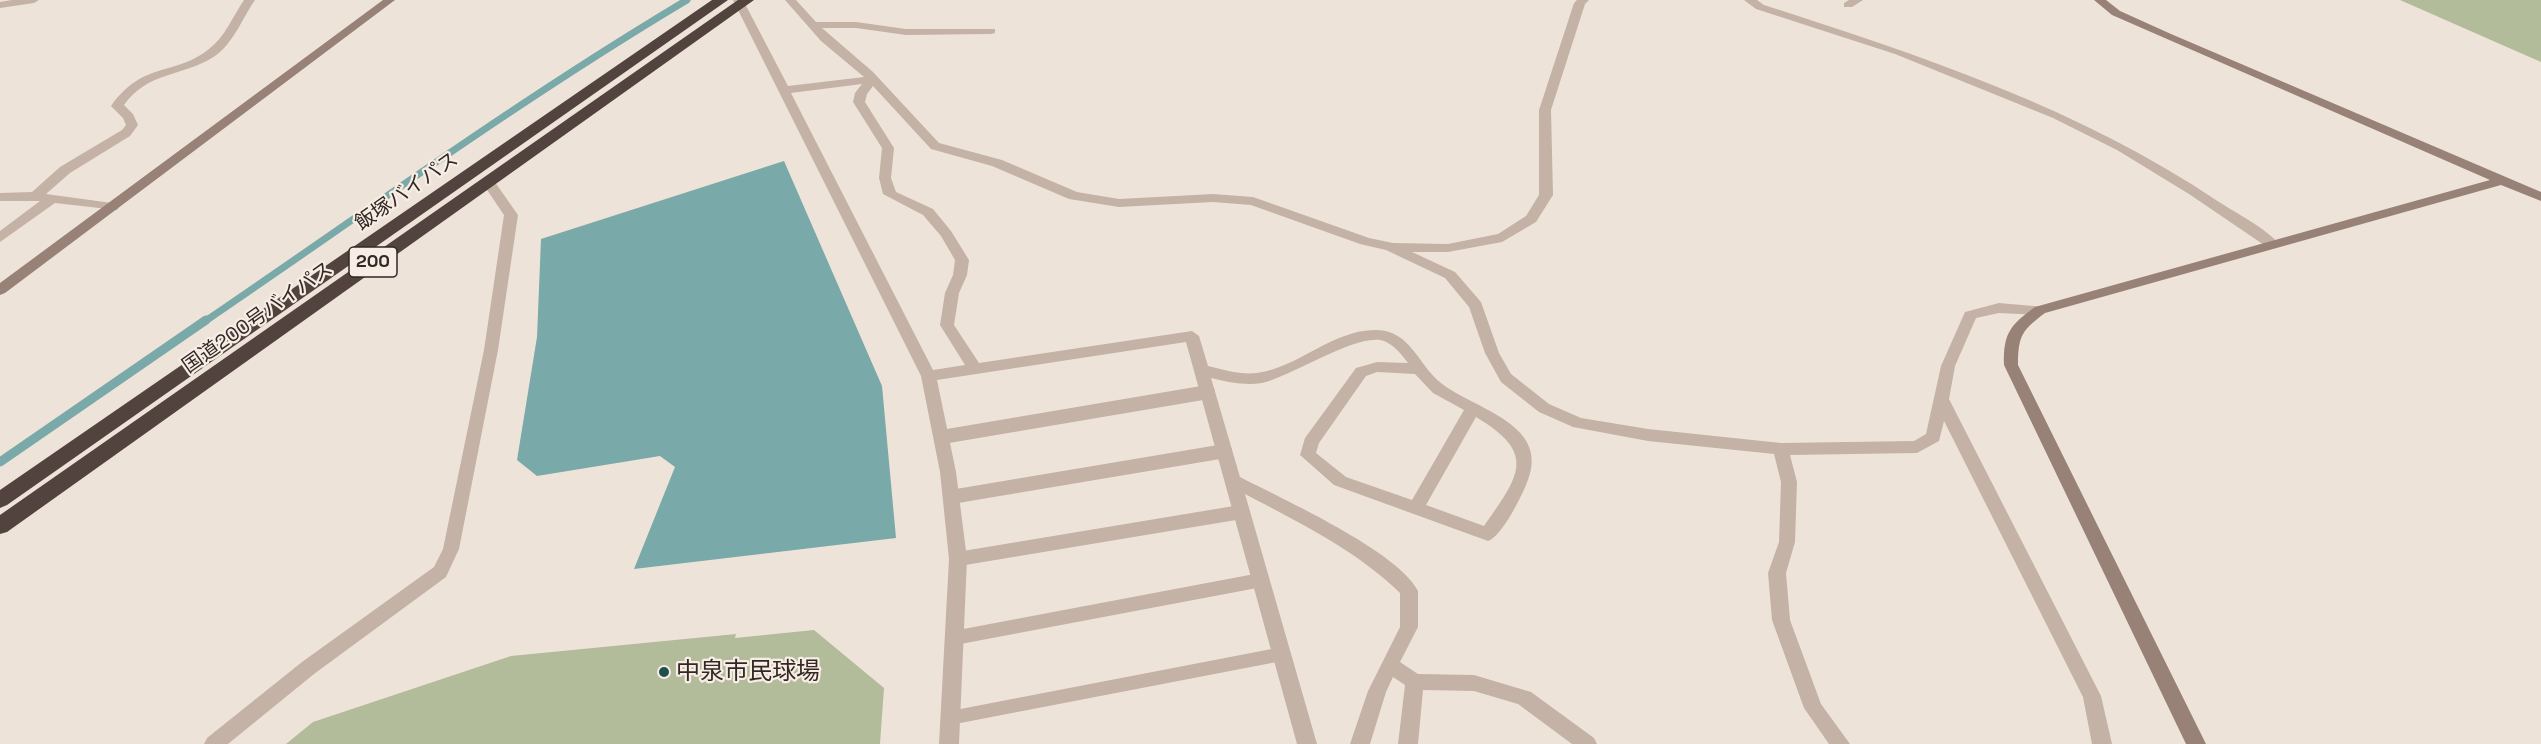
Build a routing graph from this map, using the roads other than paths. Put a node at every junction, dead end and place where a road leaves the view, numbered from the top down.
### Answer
1 (34, 0) edge
2 (250, 0) edge
3 (390, 0) edge
4 (721, 0) edge
5 (790, 0) edge
6 (1584, 0) edge
7 (1749, 0) edge
8 (2099, 0) edge
9 (741, 2) edge
10 (0, 5) edge
11 (813, 25) junction
12 (991, 31) dead end
13 (873, 80) junction
14 (783, 90) junction
15 (2504, 180) junction
16 (487, 181) junction
17 (0, 197) edge
18 (35, 197) junction
19 (2541, 197) edge
20 (51, 200) junction
21 (112, 207) junction
22 (0, 238) edge
23 (2271, 244) junction
24 (1390, 247) junction
25 (0, 290) edge
26 (2040, 310) junction
27 (974, 369) junction
28 (1420, 369) junction
29 (1202, 370) junction
30 (929, 376) junction
31 (1208, 392) junction
32 (1941, 399) junction
33 (1473, 408) junction
34 (942, 437) junction
35 (1781, 449) junction
36 (1225, 451) junction
37 (1233, 481) junction
38 (951, 496) junction
39 (0, 500) edge
40 (1416, 508) junction
41 (1241, 512) junction
42 (0, 526) edge
43 (958, 559) junction
44 (1261, 580) junction
45 (954, 638) junction
46 (1281, 654) junction
47 (1390, 665) junction
48 (1415, 682) junction
49 (950, 718) junction
50 (214, 744) edge
51 (949, 744) edge
52 (1307, 744) edge
53 (1360, 744) edge
54 (1408, 744) edge
55 (1587, 744) edge
56 (1840, 744) edge
57 (2103, 744) edge
58 (2196, 744) edge

1 - 10 street
2 - 18 street
3 - 21 street
4 - 39 highway, 飯塚バイパス / 200
5 - 11 street
6 - 24 street
7 - 23 street
8 - 15 street
9 - 14 street
9 - 16 highway, 国道200号バイパス / 200
11 - 12 street
11 - 13 street
13 - 14 street
13 - 24 street
13 - 27 street
14 - 30 street
15 - 19 street
15 - 23 street
16 - 42 highway, 国道200号バイパス / 200
16 - 50 street
17 - 18 street
18 - 20 street
20 - 21 street
20 - 22 street
21 - 25 street
23 - 26 street
24 - 35 street
26 - 32 street
26 - 58 street
27 - 29 street
27 - 30 street
28 - 29 street
28 - 33 street
28 - 40 street
29 - 31 street
30 - 34 street
31 - 34 lane
31 - 36 street
32 - 35 street
32 - 57 street
33 - 40 street
33 - 40 street
34 - 38 street
35 - 56 street
36 - 37 street
36 - 38 lane
37 - 41 street
37 - 47 street
38 - 43 street
41 - 43 lane
41 - 44 street
43 - 45 street
44 - 45 lane
44 - 46 street
45 - 49 street
46 - 49 lane
46 - 52 street
47 - 48 street
47 - 53 street
48 - 54 street
48 - 55 street
49 - 51 street

